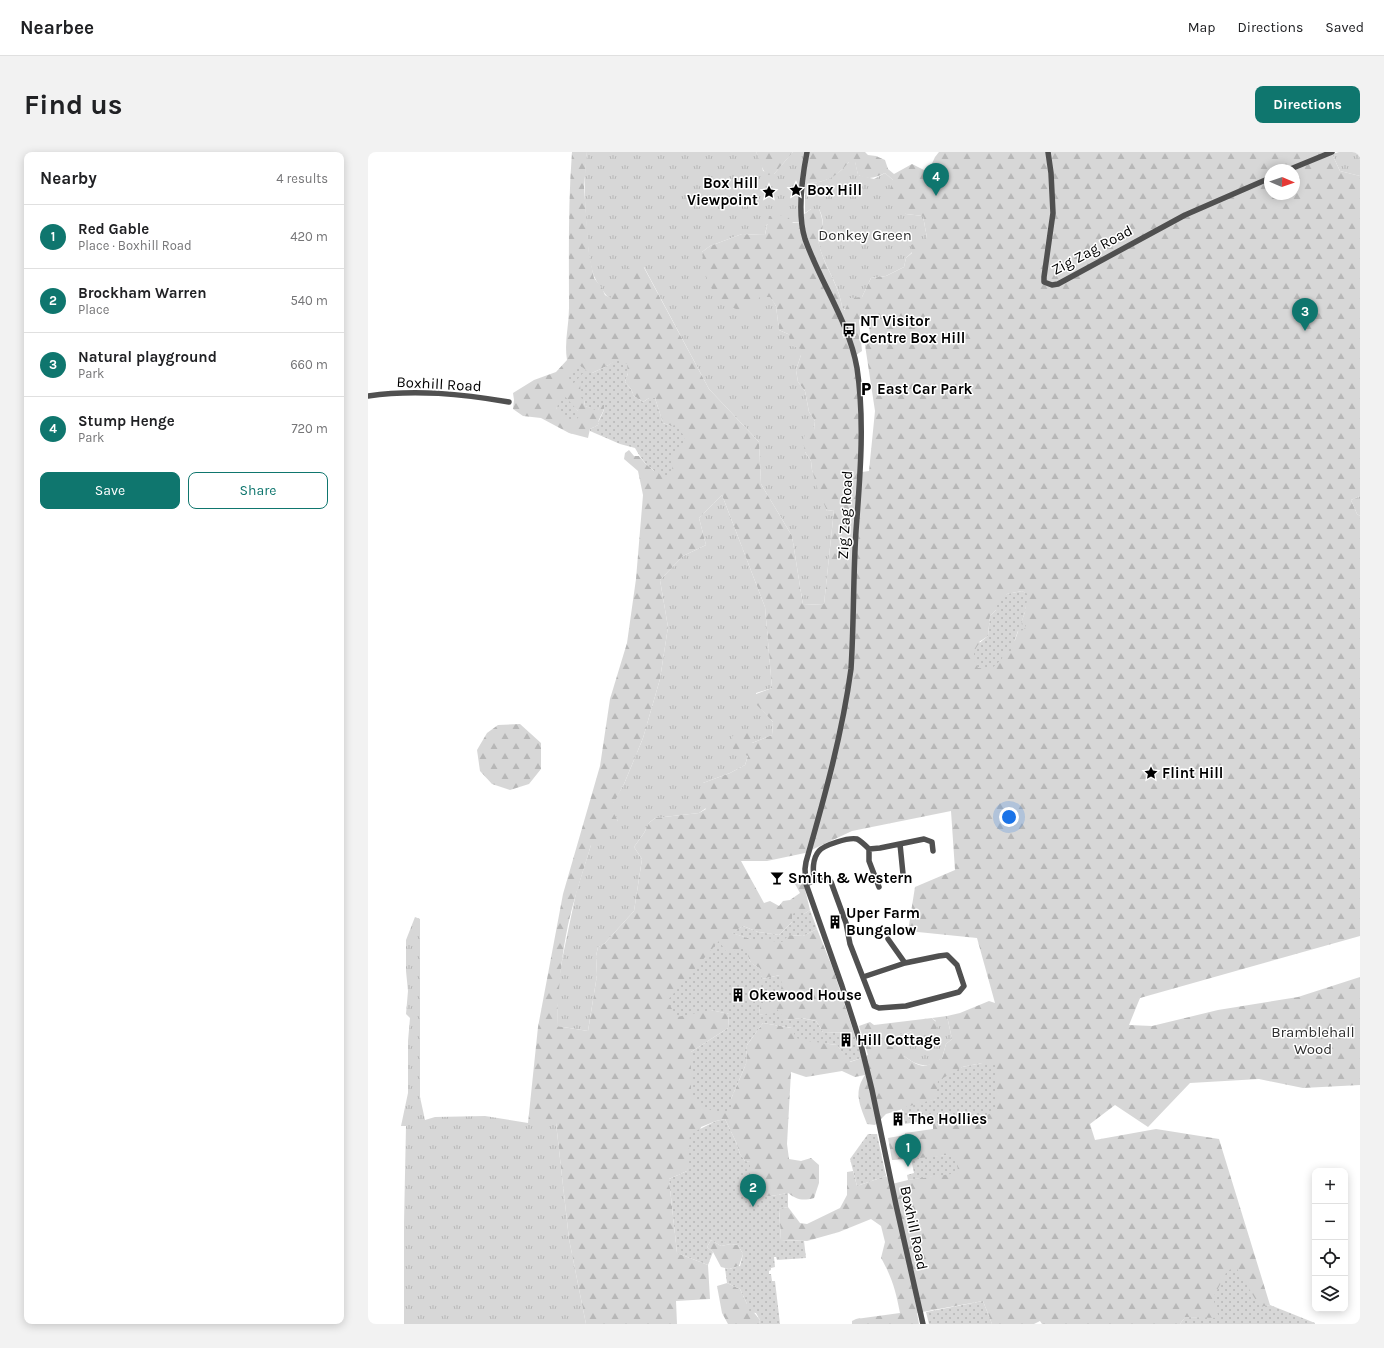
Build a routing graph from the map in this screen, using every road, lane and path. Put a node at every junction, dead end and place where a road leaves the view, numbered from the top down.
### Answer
1 (807, 152) edge
2 (1048, 152) edge
3 (1332, 152) edge
4 (1300, 165) edge
5 (1264, 181) edge
6 (368, 396) edge
7 (509, 402) dead end
8 (900, 844) junction
9 (869, 849) junction
10 (933, 851) dead end
11 (903, 874) dead end
12 (814, 881) junction
13 (806, 884) junction
14 (879, 887) dead end
15 (888, 939) dead end
16 (905, 963) junction
17 (863, 977) junction
18 (924, 1324) edge

1 - 13 street, Zig Zag Road
2 - 5 street, Zig Zag Road
3 - 4 street
6 - 7 street, Boxhill Road
8 - 9 street
8 - 10 street
8 - 11 street
9 - 12 street
9 - 14 street
12 - 13 street
12 - 17 street
13 - 18 street, Boxhill Road
15 - 16 street
16 - 17 street
16 - 17 street

